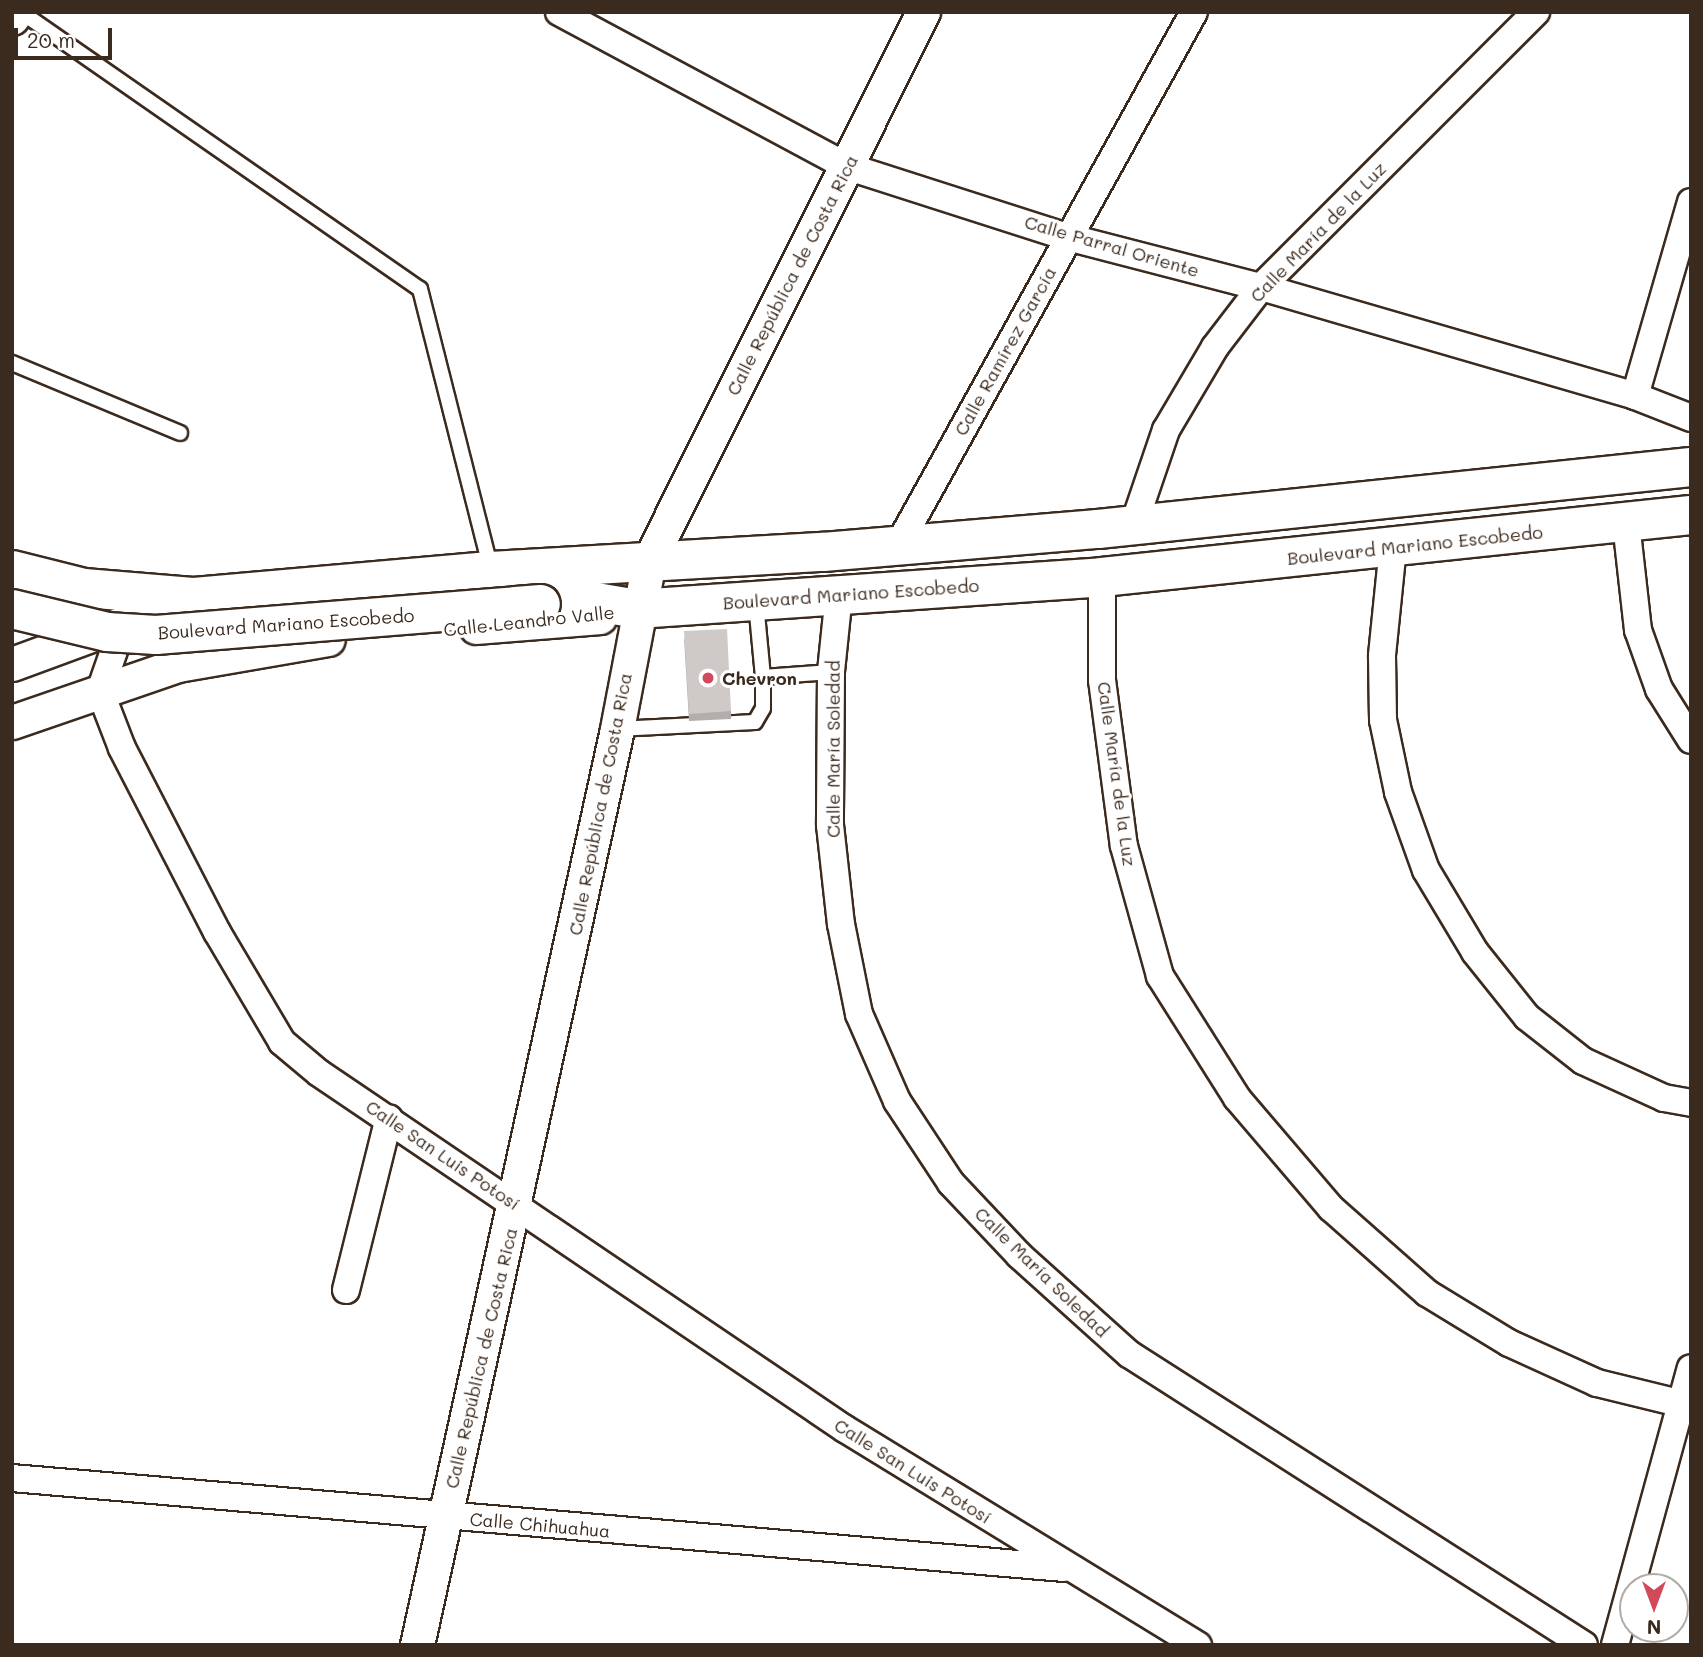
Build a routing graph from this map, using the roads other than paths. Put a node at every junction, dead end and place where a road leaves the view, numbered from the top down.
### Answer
1 (19, 12) edge
2 (559, 12) edge
3 (923, 12) edge
4 (1194, 12) edge
5 (1536, 12) edge
6 (12, 18) edge
7 (846, 166) junction
8 (1691, 202) edge
9 (1068, 237) junction
10 (1261, 287) junction
11 (12, 363) edge
12 (1635, 396) junction
13 (1691, 418) edge
14 (180, 433) dead end
15 (1691, 467) edge
16 (1691, 515) edge
17 (1626, 523) junction
18 (1134, 524) junction
19 (899, 544) junction
20 (1393, 547) junction
21 (649, 561) junction
22 (12, 570) edge
23 (491, 571) junction
24 (1102, 576) junction
25 (839, 594) junction
26 (193, 597) junction
27 (755, 602) junction
28 (12, 609) edge
29 (637, 609) junction
30 (15, 657) edge
31 (831, 672) junction
32 (763, 677) junction
33 (100, 691) junction
34 (12, 722) edge
35 (617, 729) junction
36 (1691, 740) edge
37 (1691, 1103) edge
38 (389, 1118) junction
39 (515, 1204) junction
40 (346, 1290) dead end
41 (1691, 1368) edge
42 (1686, 1405) edge
43 (12, 1478) edge
44 (446, 1517) junction
45 (1068, 1568) junction
46 (417, 1645) edge
47 (1198, 1645) edge
48 (1584, 1645) edge
49 (1615, 1645) edge

1 - 6 street
1 - 23 lane
2 - 7 street, Calle Parral Oriente
3 - 7 street, Calle República de Costa Rica
4 - 9 street, Calle Ramírez García
5 - 10 street, Calle María de la Luz
7 - 9 street, Calle Parral Oriente
7 - 21 street, Calle República de Costa Rica
8 - 12 street
9 - 10 street, Calle Parral Oriente
9 - 19 street, Calle Ramírez García
10 - 12 street, Calle Parral Oriente
10 - 18 street, Calle María de la Luz
11 - 14 lane
12 - 13 street, Calle Parral Oriente
15 - 18 main road, Boulevard Mariano Escobedo
16 - 17 main road, Boulevard Mariano Escobedo
17 - 20 main road, Boulevard Mariano Escobedo
17 - 36 street
18 - 19 main road, Boulevard Mariano Escobedo
19 - 21 main road, Boulevard Mariano Escobedo
20 - 24 main road, Boulevard Mariano Escobedo
20 - 37 street
21 - 23 main road, Boulevard Mariano Escobedo
21 - 29 street, Calle República de Costa Rica
22 - 26 main road, Boulevard Mariano Escobedo
23 - 26 main road, Boulevard Mariano Escobedo
24 - 25 main road, Boulevard Mariano Escobedo
24 - 42 street, Calle María de la Luz
25 - 27 main road, Boulevard Mariano Escobedo
25 - 31 street, Calle María Soledad
26 - 30 street
26 - 33 street
27 - 29 main road, Boulevard Mariano Escobedo
27 - 32 lane
28 - 29 main road, Boulevard Mariano Escobedo, bridge
29 - 33 street, Calle Leandro Valle
29 - 35 street, Calle República de Costa Rica
31 - 32 lane
31 - 48 street, Calle María Soledad
32 - 35 lane
33 - 34 street, Calle Leandro Valle
33 - 38 street, Calle San Luis Potosí
35 - 39 street, Calle República de Costa Rica
38 - 39 street, Calle San Luis Potosí
38 - 40 street
39 - 44 street, Calle República de Costa Rica
39 - 45 street, Calle San Luis Potosí
41 - 42 street
42 - 49 street
43 - 44 street, Calle Chihuahua
44 - 45 street, Calle Chihuahua
44 - 46 street, Calle República de Costa Rica
45 - 47 street, Calle San Luis Potosí

